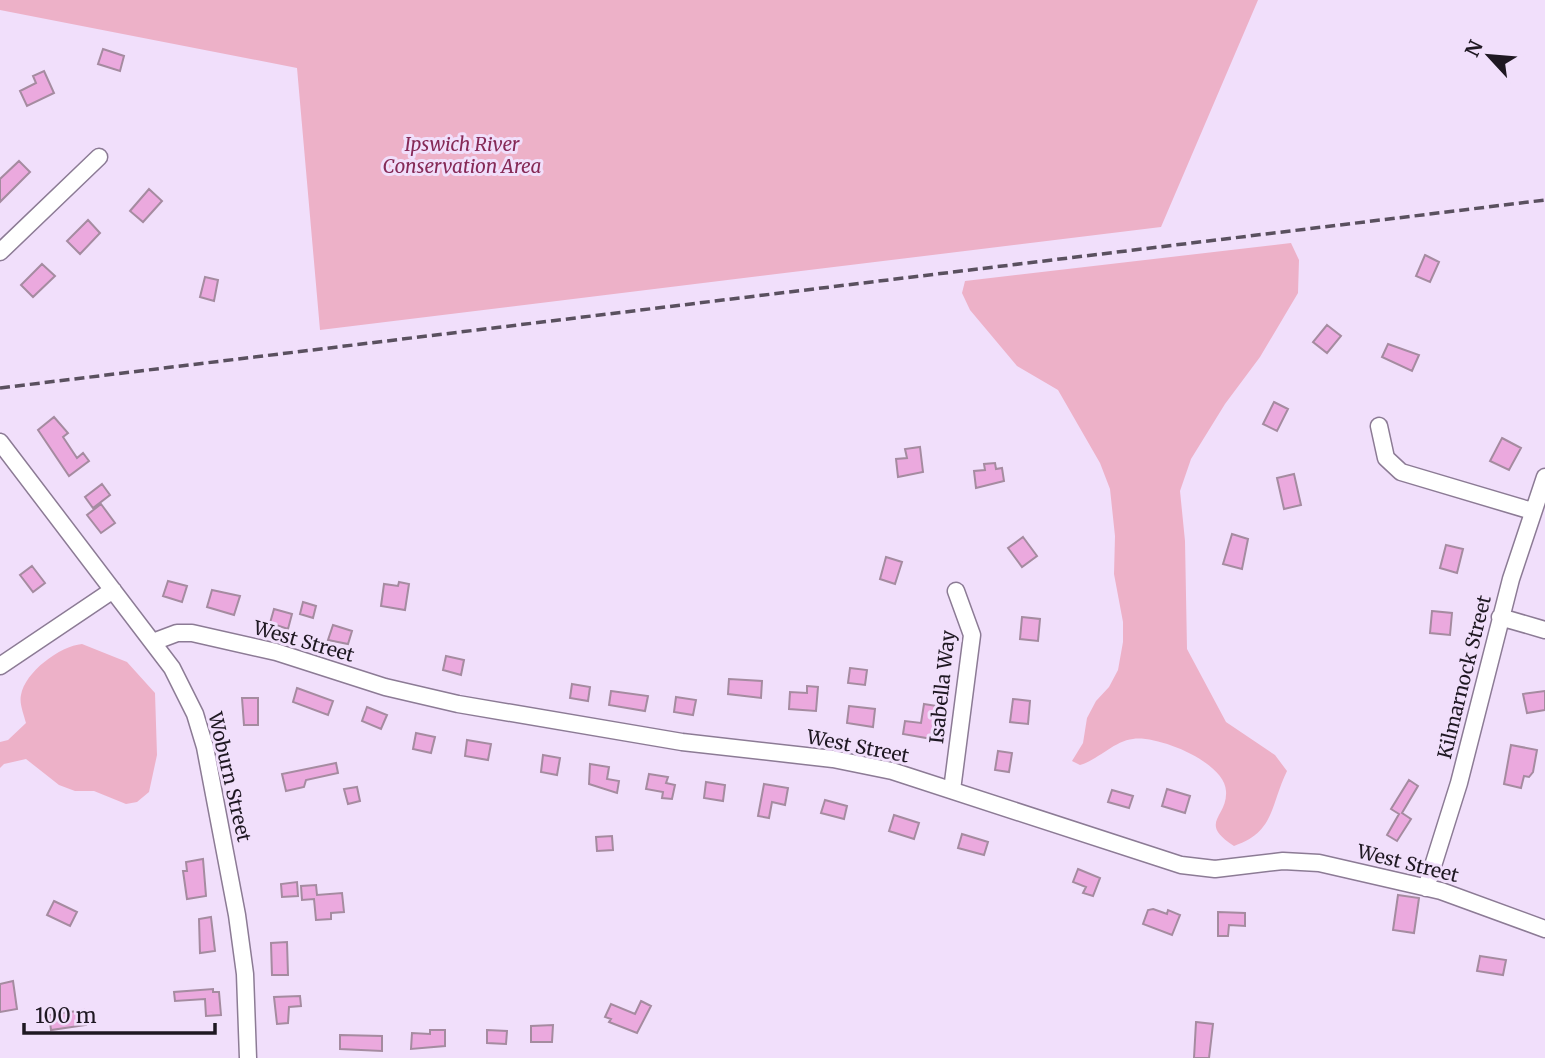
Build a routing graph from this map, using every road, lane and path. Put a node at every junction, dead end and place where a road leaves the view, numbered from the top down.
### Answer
1 (99, 156) dead end
2 (0, 252) edge
3 (1379, 426) dead end
4 (0, 442) edge
5 (1545, 477) edge
6 (1532, 510) junction
7 (113, 590) junction
8 (956, 591) dead end
9 (1500, 617) junction
10 (1545, 631) edge
11 (153, 642) junction
12 (0, 666) edge
13 (952, 790) junction
14 (1426, 888) junction
15 (1545, 929) edge
16 (248, 1058) edge

1 - 2 street
3 - 6 street
4 - 7 street, Woburn Street
5 - 6 street, Kilmarnock Street
6 - 9 street, Kilmarnock Street
7 - 11 street, Woburn Street
7 - 12 street
8 - 13 street, Isabella Way
9 - 10 street
9 - 14 street, Kilmarnock Street
11 - 13 street, West Street
11 - 16 street, Woburn Street
13 - 14 street, West Street
14 - 15 street, West Street

